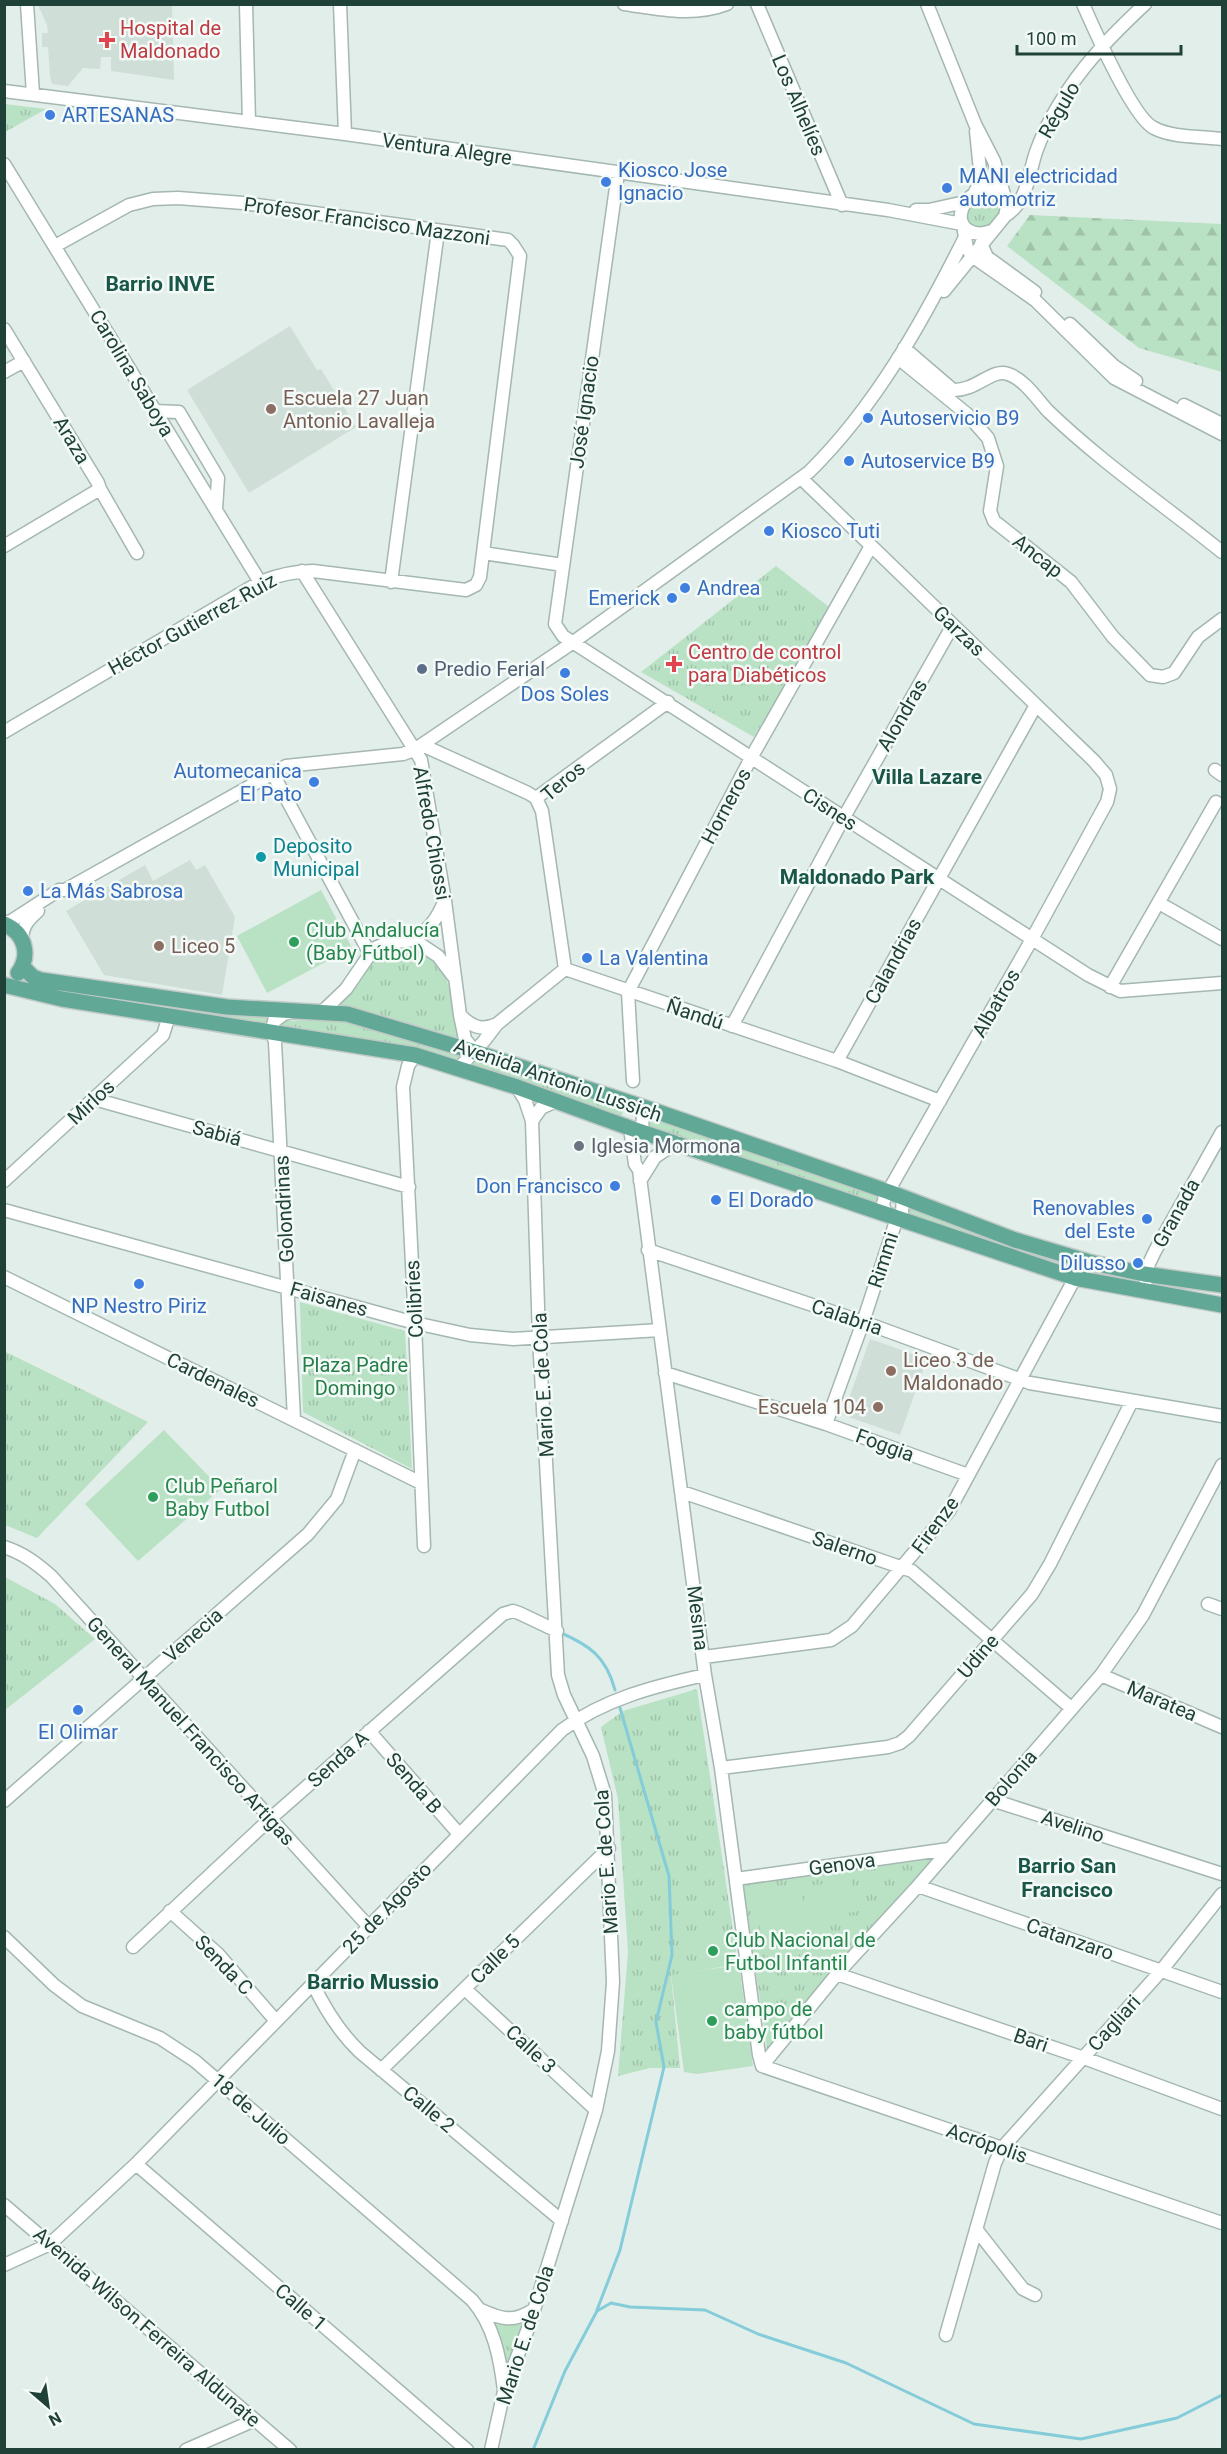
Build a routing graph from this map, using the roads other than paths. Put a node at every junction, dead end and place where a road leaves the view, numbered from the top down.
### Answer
1 (27, 4) edge
2 (246, 4) edge
3 (340, 4) edge
4 (624, 4) edge
5 (727, 4) edge
6 (757, 4) edge
7 (927, 4) edge
8 (1083, 4) edge
9 (1145, 4) edge
10 (702, 8) edge
11 (1101, 45) junction
12 (4, 91) edge
13 (33, 94) junction
14 (249, 122) junction
15 (975, 124) junction
16 (345, 134) junction
17 (1222, 139) edge
18 (4, 164) edge
19 (618, 173) junction
20 (970, 198) junction
21 (842, 204) junction
22 (888, 210) junction
23 (1006, 211) junction
24 (963, 229) junction
25 (438, 231) junction
26 (991, 231) junction
27 (981, 244) junction
28 (55, 246) junction
29 (972, 256) junction
30 (930, 308) junction
31 (4, 329) edge
32 (901, 353) junction
33 (24, 361) junction
34 (4, 372) edge
35 (949, 394) junction
36 (155, 411) junction
37 (1222, 424) edge
38 (1222, 434) edge
39 (801, 478) junction
40 (100, 489) junction
41 (216, 511) junction
42 (4, 546) edge
43 (871, 546) junction
44 (1222, 552) edge
45 (137, 553) dead end
46 (483, 553) junction
47 (563, 564) junction
48 (302, 571) junction
49 (260, 582) junction
50 (391, 582) junction
51 (466, 590) joint
52 (1222, 619) edge
53 (953, 625) junction
54 (572, 643) junction
55 (668, 702) junction
56 (1036, 705) junction
57 (4, 732) edge
58 (418, 748) junction
59 (751, 758) junction
60 (272, 772) junction
61 (1110, 789) joint
62 (536, 798) junction
63 (1216, 802) dead end
64 (844, 818) junction
65 (939, 879) junction
66 (65, 890) junction
67 (445, 901) junction
68 (1160, 903) junction
69 (4, 923) edge
70 (22, 939) junction
71 (1032, 939) junction
72 (1222, 939) edge
73 (414, 940) junction
74 (369, 954) junction
75 (22, 966) junction
76 (565, 969) junction
77 (456, 980) junction
78 (1222, 983) edge
79 (4, 984) edge
80 (1110, 987) junction
81 (628, 992) junction
82 (294, 1011) junction
83 (323, 1011) junction
84 (460, 1015) junction
85 (169, 1016) junction
86 (497, 1024) junction
87 (732, 1026) junction
88 (272, 1031) junction
89 (475, 1052) junction
90 (415, 1055) junction
91 (837, 1061) junction
92 (458, 1069) junction
93 (633, 1081) dead end
94 (517, 1087) junction
95 (94, 1099) junction
96 (556, 1101) junction
97 (940, 1101) junction
98 (640, 1107) junction
99 (532, 1121) junction
100 (636, 1129) junction
101 (1222, 1132) edge
102 (677, 1142) junction
103 (280, 1150) junction
104 (1217, 1155) edge
105 (640, 1175) junction
106 (4, 1181) edge
107 (409, 1187) junction
108 (896, 1195) junction
109 (4, 1210) edge
110 (891, 1216) junction
111 (648, 1250) junction
112 (1144, 1274) junction
113 (4, 1276) edge
114 (1075, 1278) junction
115 (1222, 1285) edge
116 (288, 1287) junction
117 (1156, 1295) junction
118 (1222, 1305) edge
119 (863, 1322) junction
120 (416, 1323) junction
121 (660, 1330) junction
122 (539, 1338) junction
123 (665, 1373) junction
124 (1021, 1379) junction
125 (1132, 1401) junction
126 (1222, 1416) edge
127 (294, 1419) junction
128 (826, 1424) junction
129 (355, 1450) junction
130 (1222, 1465) edge
131 (968, 1475) junction
132 (422, 1484) junction
133 (682, 1492) junction
134 (424, 1546) dead end
135 (4, 1547) edge
136 (903, 1568) junction
137 (1208, 1604) dead end
138 (1222, 1609) edge
139 (557, 1631) junction
140 (992, 1640) junction
141 (704, 1657) junction
142 (705, 1675) junction
143 (1101, 1675) junction
144 (144, 1678) junction
145 (1071, 1708) junction
146 (577, 1720) junction
147 (1222, 1727) edge
148 (369, 1731) junction
149 (721, 1768) junction
150 (992, 1800) junction
151 (4, 1802) edge
152 (271, 1818) junction
153 (459, 1834) junction
154 (609, 1848) junction
155 (949, 1849) junction
156 (1222, 1874) edge
157 (736, 1880) junction
158 (918, 1886) junction
159 (1222, 1894) edge
160 (171, 1911) junction
161 (369, 1927) junction
162 (4, 1936) edge
163 (133, 1947) dead end
164 (1161, 1971) junction
165 (837, 1974) junction
166 (313, 1984) junction
167 (465, 1989) junction
168 (1222, 1992) edge
169 (276, 2021) junction
170 (1084, 2058) junction
171 (761, 2060) junction
172 (381, 2070) junction
173 (217, 2080) junction
174 (1222, 2109) edge
175 (597, 2110) junction
176 (1002, 2148) junction
177 (135, 2164) junction
178 (4, 2205) edge
179 (562, 2221) junction
180 (1222, 2223) edge
181 (976, 2229) junction
182 (50, 2244) junction
183 (4, 2265) edge
184 (1035, 2295) dead end
185 (481, 2310) junction
186 (532, 2310) junction
187 (946, 2335) dead end
188 (504, 2391) junction
189 (255, 2420) junction
190 (186, 2450) edge
191 (290, 2450) edge
192 (467, 2450) edge
193 (491, 2450) edge

1 - 13 street
2 - 14 street
3 - 16 street
4 - 10 street
5 - 10 street
6 - 21 street, Los Alhelíes
7 - 15 street
8 - 11 street
9 - 11 street, Régulo
11 - 17 street
11 - 23 street, Régulo
12 - 13 street, Ventura Alegre
13 - 14 street, Ventura Alegre
14 - 16 street, Ventura Alegre
15 - 20 street
15 - 23 street
16 - 19 street, Ventura Alegre
18 - 28 street, Carolina Saboya
19 - 21 street, Ventura Alegre
19 - 47 street, José Ignacio
20 - 22 street, Ventura Alegre
20 - 23 street
20 - 24 street
21 - 22 street, Ventura Alegre
22 - 24 street, Ventura Alegre
23 - 26 street
24 - 26 street
24 - 29 street
24 - 30 street
25 - 28 street, Profesor Francisco Mazzoni
25 - 46 street, Profesor Francisco Mazzoni
25 - 50 street
26 - 27 street
27 - 29 street
27 - 37 street
28 - 36 street, Carolina Saboya
29 - 30 street
29 - 38 street
30 - 32 street
31 - 33 street, Araza
32 - 35 street, Ancap
32 - 39 street
33 - 34 street
33 - 40 street, Araza
35 - 44 street
35 - 52 street, Ancap
36 - 41 street, Carolina Saboya
36 - 41 street
39 - 43 street, Garzas
39 - 54 street
40 - 42 street
40 - 45 street, Araza
41 - 49 street, Carolina Saboya
43 - 53 street, Garzas
43 - 59 street, Horneros
46 - 47 street
46 - 51 street, Profesor Francisco Mazzoni
47 - 54 street, José Ignacio
48 - 49 street, Héctor Gutierrez Ruiz
48 - 50 street, Héctor Gutierrez Ruiz
48 - 58 street, Alfredo Chiossi
49 - 57 street, Héctor Gutierrez Ruiz
50 - 51 street, Héctor Gutierrez Ruiz
53 - 56 street, Garzas
53 - 64 street, Alondras
54 - 55 street, Cisnes
54 - 58 street
55 - 59 street, Cisnes
55 - 62 street, Teros
56 - 61 street, Garzas
56 - 65 street, Calandrias
58 - 60 street
58 - 62 street
58 - 67 street, Alfredo Chiossi
59 - 64 street, Cisnes
59 - 81 street, Horneros
60 - 66 street
60 - 74 street
61 - 71 street, Albatros
62 - 76 street, Teros
63 - 68 street
64 - 65 street, Cisnes
64 - 87 street, Alondras
65 - 71 street, Cisnes
65 - 91 street, Calandrias
66 - 69 street
66 - 70 street
67 - 73 street
67 - 77 street, Alfredo Chiossi
68 - 72 street
68 - 80 street
69 - 70 main road
70 - 75 main road
71 - 80 street, Cisnes
71 - 97 street, Albatros
73 - 74 street
73 - 77 street
74 - 83 street
75 - 79 main road
75 - 82 main road, Avenida Antonio Lussich
76 - 81 street, Ñandú
76 - 86 street
77 - 84 street, Alfredo Chiossi
78 - 80 street
79 - 85 main road, Avenida Antonio Lussich
81 - 87 street, Ñandú
81 - 93 street
82 - 83 main road, Avenida Antonio Lussich
82 - 88 street
83 - 89 main road, Avenida Antonio Lussich
84 - 86 street
84 - 89 street, Alfredo Chiossi
85 - 88 main road, Avenida Antonio Lussich
85 - 95 street, Mirlos
86 - 89 street
87 - 91 street, Ñandú
88 - 90 main road, Avenida Antonio Lussich
88 - 103 street, Golondrinas
89 - 92 street
89 - 98 main road, Avenida Antonio Lussich
90 - 92 main road, Avenida Antonio Lussich
90 - 107 street, Colibríes
91 - 97 street, Ñandú
92 - 94 main road, Avenida Antonio Lussich
94 - 96 main road, Avenida Antonio Lussich
94 - 99 street, Mario E. de Cola
95 - 103 street, Sabiá
95 - 106 street, Mirlos
96 - 99 street
96 - 100 main road, Avenida Antonio Lussich
97 - 108 street, Albatros
98 - 100 street, Mesina
98 - 108 main road, Avenida Antonio Lussich
99 - 122 street, Mario E. de Cola
100 - 102 main road, Avenida Antonio Lussich
100 - 105 street, Mesina
101 - 104 street, Granada
102 - 105 street
102 - 110 main road, Avenida Antonio Lussich
103 - 107 street, Sabiá
103 - 116 street, Golondrinas
104 - 112 street, Granada
105 - 111 street, Mesina
107 - 120 street, Colibríes
108 - 110 street, Rimmi
108 - 110 street, Albatros
108 - 112 main road, Avenida Antonio Lussich
109 - 116 street, Faisanes
110 - 114 main road, Avenida Antonio Lussich
110 - 119 street, Rimmi
111 - 119 street, Calabria
111 - 121 street, Mesina
112 - 115 main road, Avenida Antonio Lussich
112 - 117 street
113 - 127 street, Cardenales
114 - 117 main road, Avenida Antonio Lussich
114 - 124 street, Firenze
116 - 120 street, Faisanes
116 - 127 street, Golondrinas
117 - 118 main road, Avenida Antonio Lussich
119 - 124 street, Calabria
119 - 128 street, Rimmi
120 - 122 street, Faisanes
120 - 132 street, Colibríes
121 - 122 street, Faisanes
121 - 123 street, Mesina
122 - 139 street, Mario E. de Cola
123 - 128 street, Foggia
123 - 133 street, Mesina
124 - 125 street, Calabria
124 - 131 street, Firenze
125 - 126 street, Calabria
125 - 140 street, Udine
127 - 129 street, Cardenales
128 - 131 street, Foggia
129 - 132 street, Cardenales
129 - 144 street, Venecia
130 - 143 street, Bolonia
131 - 136 street, Firenze
132 - 134 street, Colibríes
133 - 136 street, Salerno
133 - 141 street, Mesina
135 - 144 street, General Manuel Francisco Artigas
136 - 140 street, Salerno
136 - 141 street, Firenze
137 - 138 street
139 - 146 street, Mario E. de Cola
139 - 148 street, Senda A
140 - 145 street, Salerno
140 - 149 street, Udine
141 - 142 street, Mesina
142 - 146 street, 25 de Agosto
142 - 149 street, Mesina
143 - 145 street, Bolonia
143 - 147 street, Maratea
144 - 151 street, Venecia
144 - 152 street, General Manuel Francisco Artigas
145 - 150 street, Bolonia
146 - 153 street, 25 de Agosto
146 - 154 street, Mario E. de Cola
148 - 152 street, Senda A
148 - 153 street, Senda B
149 - 157 street, Mesina
150 - 155 street, Bolonia
150 - 156 street, Avelino
152 - 160 street, Senda A
152 - 161 street, General Manuel Francisco Artigas
153 - 161 street, 25 de Agosto
154 - 167 street, Calle 5
154 - 175 street, Mario E. de Cola
155 - 157 street, Genova
155 - 158 street, Bolonia
157 - 171 street, Mesina
158 - 164 street, Catanzaro
158 - 165 street, Bolonia
159 - 164 street, Cagliari
160 - 163 street, Senda A
160 - 169 street, Senda C
161 - 166 street, 25 de Agosto
162 - 173 street, 18 de Julio
164 - 168 street, Catanzaro
164 - 170 street, Cagliari
165 - 170 street, Bari
165 - 171 street, Bolonia
166 - 169 street, 25 de Agosto
166 - 172 street, Calle 2
167 - 172 street, Calle 5
167 - 175 street, Calle 3
169 - 173 street, 25 de Agosto
170 - 174 street, Bari
170 - 176 street, Cagliari
171 - 176 street, Acrópolis
172 - 179 street, Calle 2
173 - 177 street, 25 de Agosto
173 - 185 street, 18 de Julio
175 - 179 street, Mario E. de Cola
176 - 180 street, Acrópolis
176 - 181 street
177 - 182 street, 25 de Agosto
177 - 192 street, Calle 1
178 - 182 street, Avenida Wilson Ferreira Aldunate
179 - 186 street, Mario E. de Cola
181 - 184 street
181 - 187 street
182 - 183 street, 25 de Agosto
182 - 189 street, Avenida Wilson Ferreira Aldunate
185 - 186 street, 18 de Julio
185 - 188 street, 18 de Julio
186 - 188 street, Mario E. de Cola
188 - 193 street, Mario E. de Cola
189 - 190 street
189 - 191 street, Avenida Wilson Ferreira Aldunate

